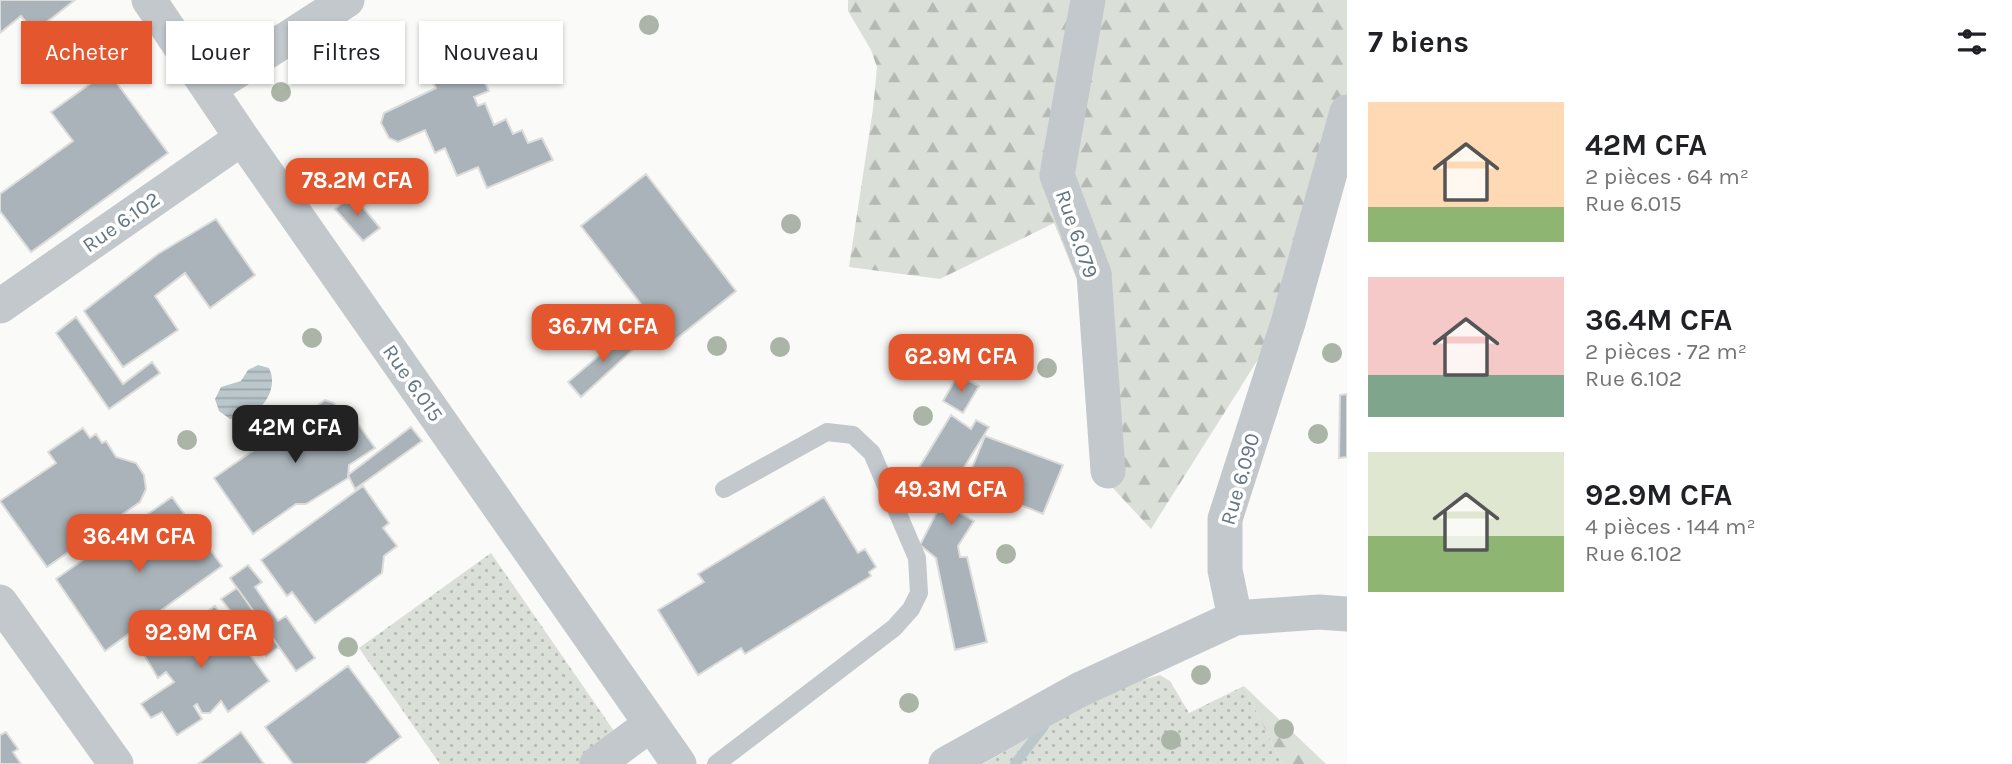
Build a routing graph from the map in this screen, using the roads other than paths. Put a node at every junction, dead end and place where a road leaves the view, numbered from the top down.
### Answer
1 (149, 0) edge
2 (347, 0) edge
3 (1088, 0) edge
4 (209, 89) junction
5 (1347, 111) edge
6 (242, 138) junction
7 (0, 306) edge
8 (1108, 471) dead end
9 (724, 489) dead end
10 (0, 601) edge
11 (1347, 614) edge
12 (1235, 618) junction
13 (652, 724) junction
14 (116, 764) edge
15 (597, 764) edge
16 (680, 764) edge
17 (716, 764) edge
18 (946, 764) edge

1 - 4 street, Rue 6.015
2 - 4 street
3 - 8 street, Rue 6.079
4 - 6 street, Rue 6.015
5 - 12 street, Rue 6.090
6 - 7 street, Rue 6.102
6 - 13 street, Rue 6.015
9 - 17 lane
10 - 14 street
11 - 12 street
12 - 18 street
13 - 15 street
13 - 16 street, Rue 6.015

